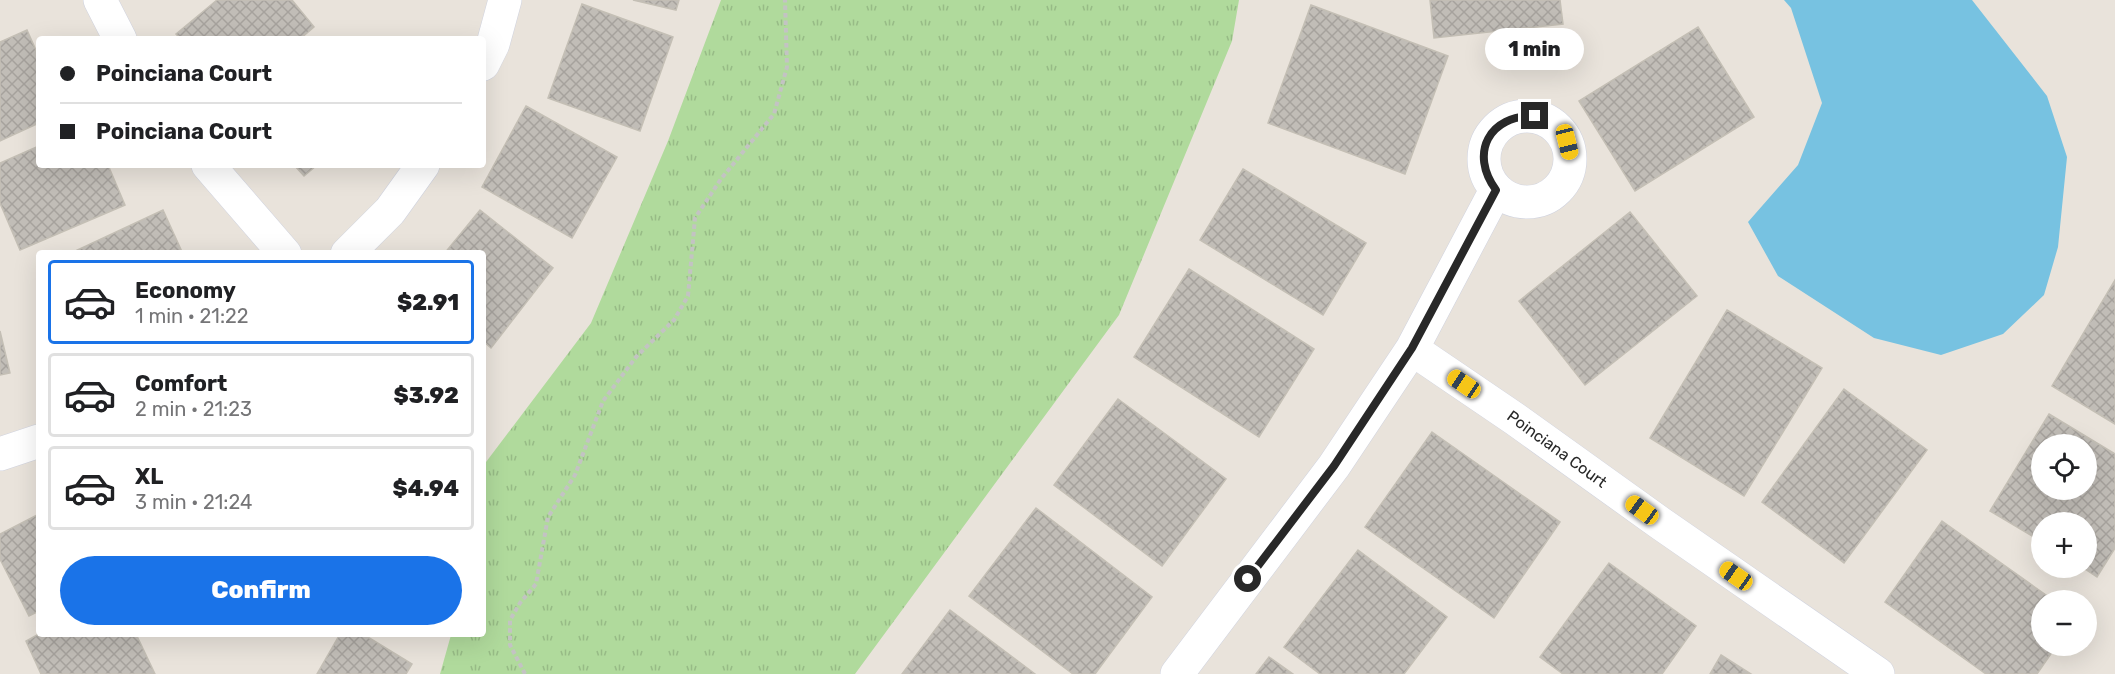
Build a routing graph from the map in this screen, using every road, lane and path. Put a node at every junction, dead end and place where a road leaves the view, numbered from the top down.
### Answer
1 (100, 0) edge
2 (505, 0) edge
3 (785, 0) edge
4 (118, 36) edge
5 (486, 58) edge
6 (211, 168) edge
7 (421, 168) edge
8 (1496, 190) dead end
9 (282, 250) edge
10 (351, 250) edge
11 (1412, 348) junction
12 (36, 442) edge
13 (0, 454) edge
14 (525, 674) edge
15 (1176, 674) edge
16 (1878, 674) edge

1 - 4 street
2 - 5 street
3 - 14 path
6 - 9 street
7 - 10 street
8 - 11 street
11 - 15 street
11 - 16 street, Poinciana Court
12 - 13 street

